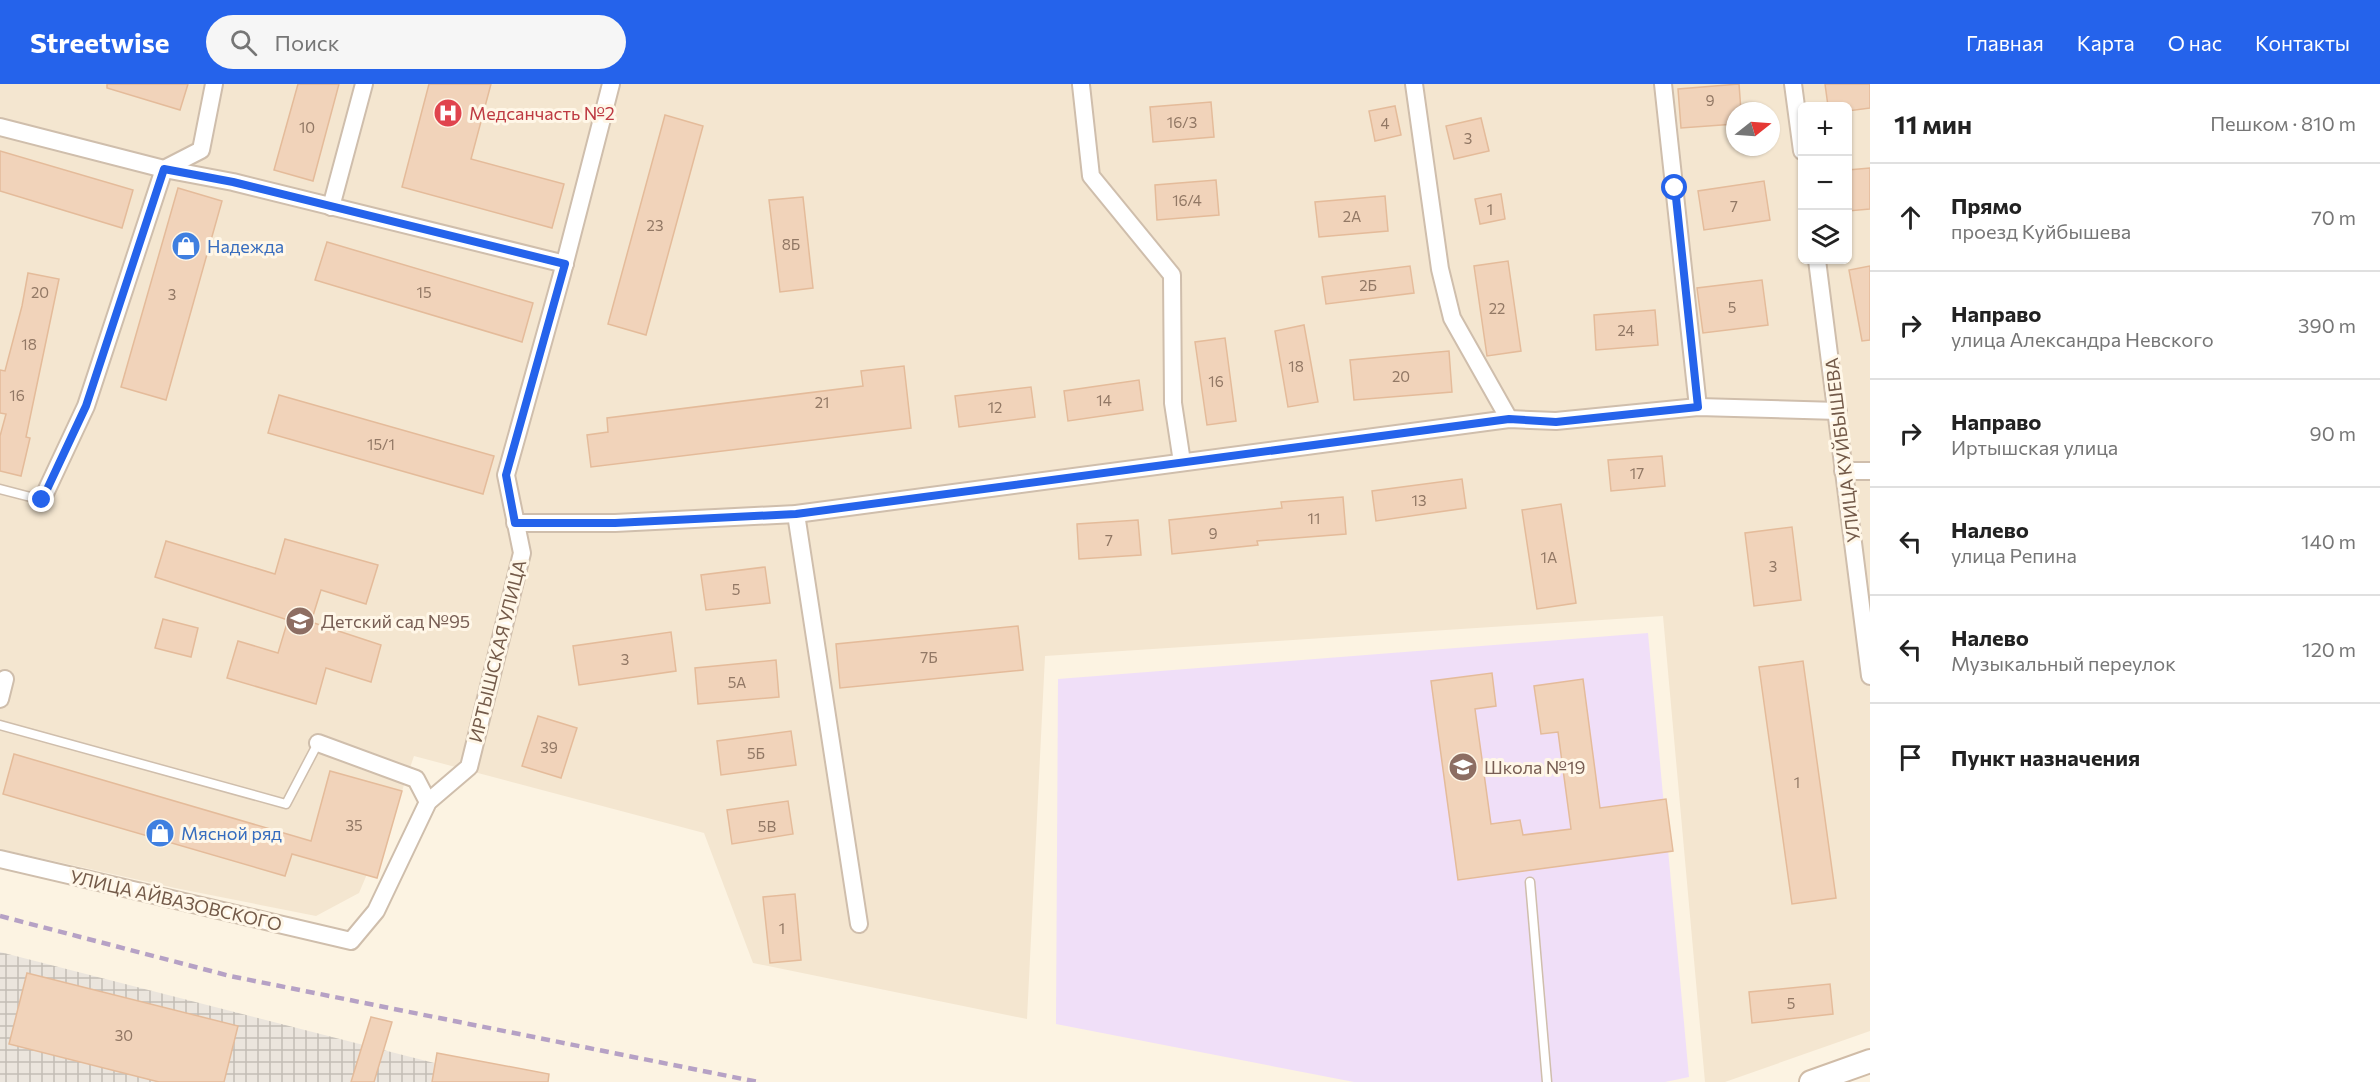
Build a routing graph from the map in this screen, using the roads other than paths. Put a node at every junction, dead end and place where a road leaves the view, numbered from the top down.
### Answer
1 (214, 84) edge
2 (364, 84) edge
3 (611, 84) edge
4 (1414, 84) edge
5 (1663, 84) edge
6 (1793, 84) edge
7 (1081, 85) edge
8 (1798, 118) edge
9 (0, 127) edge
10 (164, 169) junction
11 (331, 207) junction
12 (565, 264) junction
13 (1818, 264) edge
14 (1698, 407) junction
15 (1838, 411) junction
16 (1509, 419) junction
17 (1182, 462) junction
18 (1843, 471) junction
19 (1870, 471) edge
20 (0, 489) edge
21 (42, 500) joint
22 (796, 514) junction
23 (515, 523) junction
24 (1870, 676) edge
25 (3, 678) edge
26 (0, 699) edge
27 (0, 725) edge
28 (318, 744) joint
29 (428, 802) junction
30 (0, 859) edge
31 (1530, 882) dead end
32 (859, 924) dead end
33 (351, 941) joint
34 (1870, 1061) edge
35 (1547, 1082) edge
36 (1811, 1082) edge

1 - 10 street
2 - 11 street
3 - 12 street, ИРТЫШСКАЯ УЛИЦА
4 - 16 street
5 - 14 street
6 - 8 street
7 - 17 street
9 - 10 street
10 - 11 street
10 - 21 street
11 - 12 street
12 - 23 street, ИРТЫШСКАЯ УЛИЦА
13 - 15 street, УЛИЦА КУЙБЫШЕВА
14 - 15 street
14 - 16 street
15 - 18 street, УЛИЦА КУЙБЫШЕВА
16 - 17 street
17 - 22 street
18 - 19 street
18 - 24 street, УЛИЦА КУЙБЫШЕВА
20 - 21 lane
22 - 23 street
22 - 32 street
23 - 29 street, ИРТЫШСКАЯ УЛИЦА
25 - 26 street
27 - 28 lane
28 - 29 street
29 - 33 street, ИРТЫШСКАЯ УЛИЦА
30 - 33 street, УЛИЦА АЙВАЗОВСКОГО
31 - 35 lane
34 - 36 street

